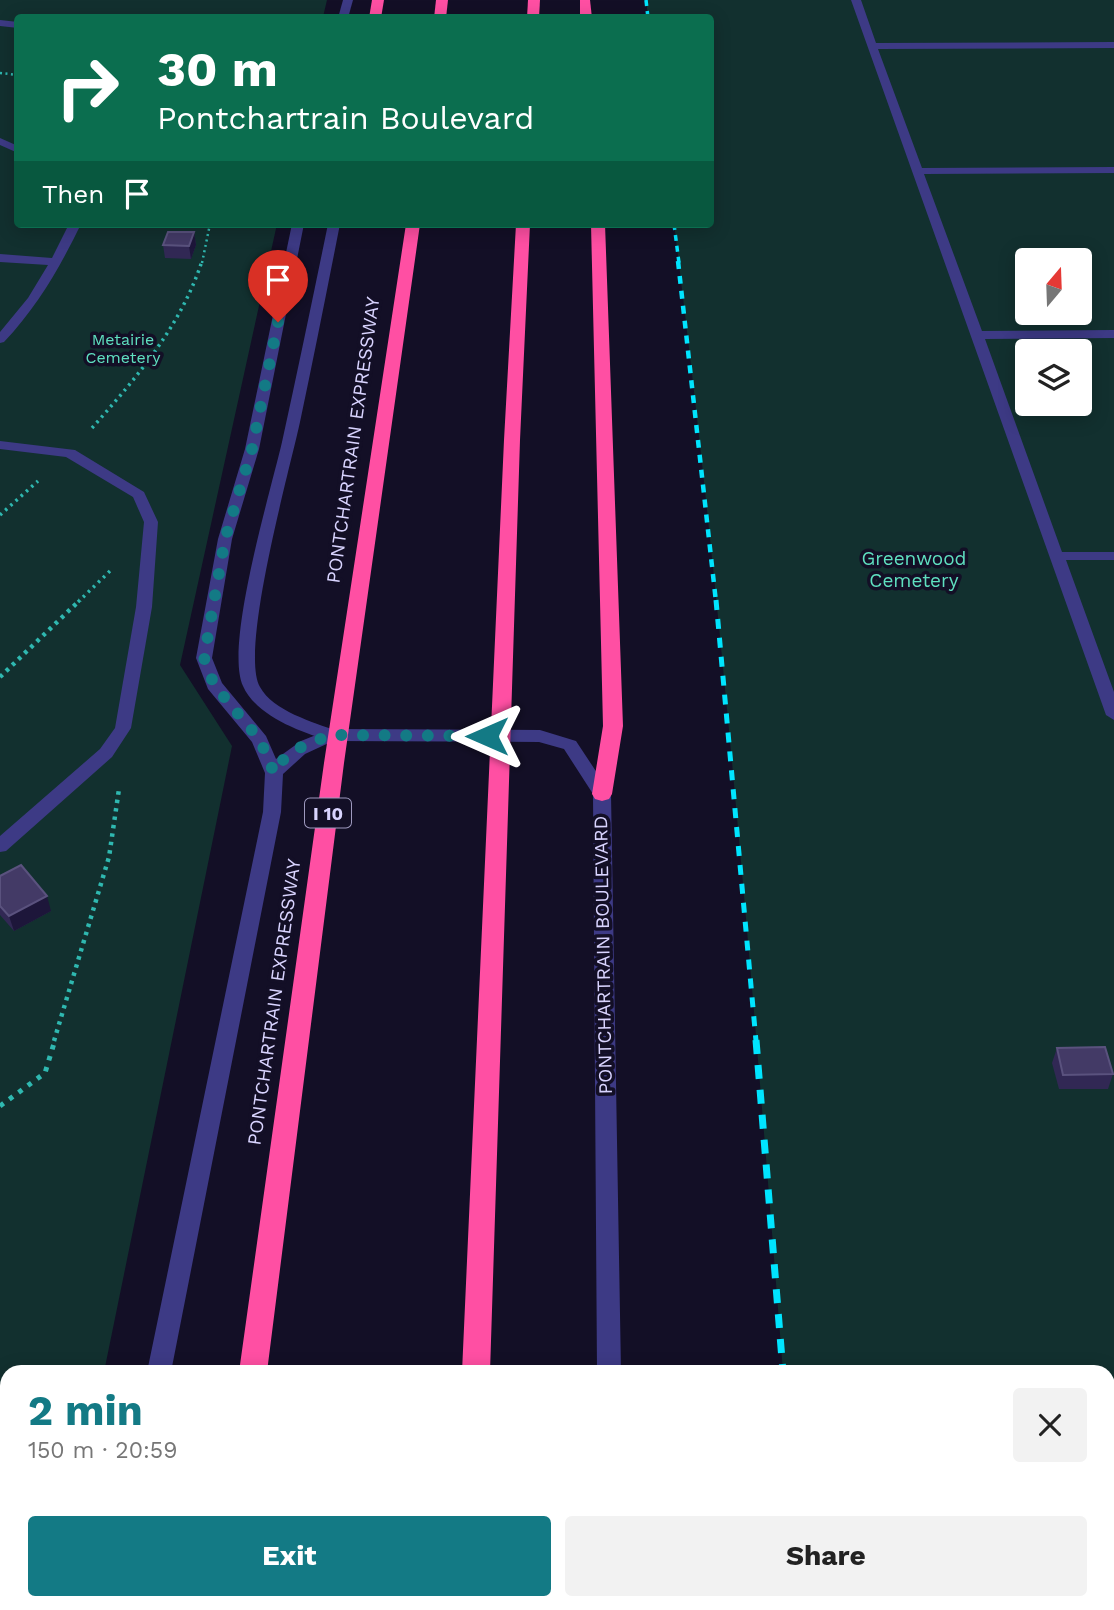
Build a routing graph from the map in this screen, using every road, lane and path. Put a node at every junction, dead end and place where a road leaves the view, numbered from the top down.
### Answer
1 (856, 0) edge
2 (1114, 45) edge
3 (871, 46) junction
4 (1114, 170) edge
5 (918, 171) junction
6 (73, 228) edge
7 (210, 228) edge
8 (297, 228) edge
9 (333, 228) edge
10 (412, 228) edge
11 (523, 228) edge
12 (597, 228) edge
13 (0, 258) edge
14 (57, 261) junction
15 (1114, 334) edge
16 (977, 335) junction
17 (0, 339) edge
18 (0, 445) edge
19 (70, 453) junction
20 (0, 515) edge
21 (151, 530) junction
22 (1056, 556) junction
23 (1114, 556) edge
24 (0, 677) edge
25 (1114, 715) edge
26 (123, 728) junction
27 (331, 735) junction
28 (274, 773) junction
29 (602, 794) junction
30 (0, 846) edge
31 (0, 1106) edge
32 (160, 1365) edge
33 (254, 1365) edge
34 (476, 1365) edge
35 (609, 1365) edge

1 - 3 street
2 - 3 street
3 - 5 street
4 - 5 street
5 - 16 street
6 - 14 street
7 - 19 path
8 - 28 street
9 - 27 street, PONTCHARTRAIN BOULEVARD
10 - 33 highway, PONTCHARTRAIN EXPRESSWAY / I 10
11 - 34 highway
12 - 29 highway
13 - 14 street
14 - 17 street
15 - 16 street
16 - 22 street
18 - 19 street
19 - 20 path
19 - 21 street
21 - 24 path
21 - 26 street
22 - 23 street
22 - 25 street
26 - 30 street
26 - 31 path
27 - 28 street, PONTCHARTRAIN BOULEVARD
27 - 29 street, PONTCHARTRAIN BOULEVARD
28 - 32 street
29 - 35 street, PONTCHARTRAIN BOULEVARD

